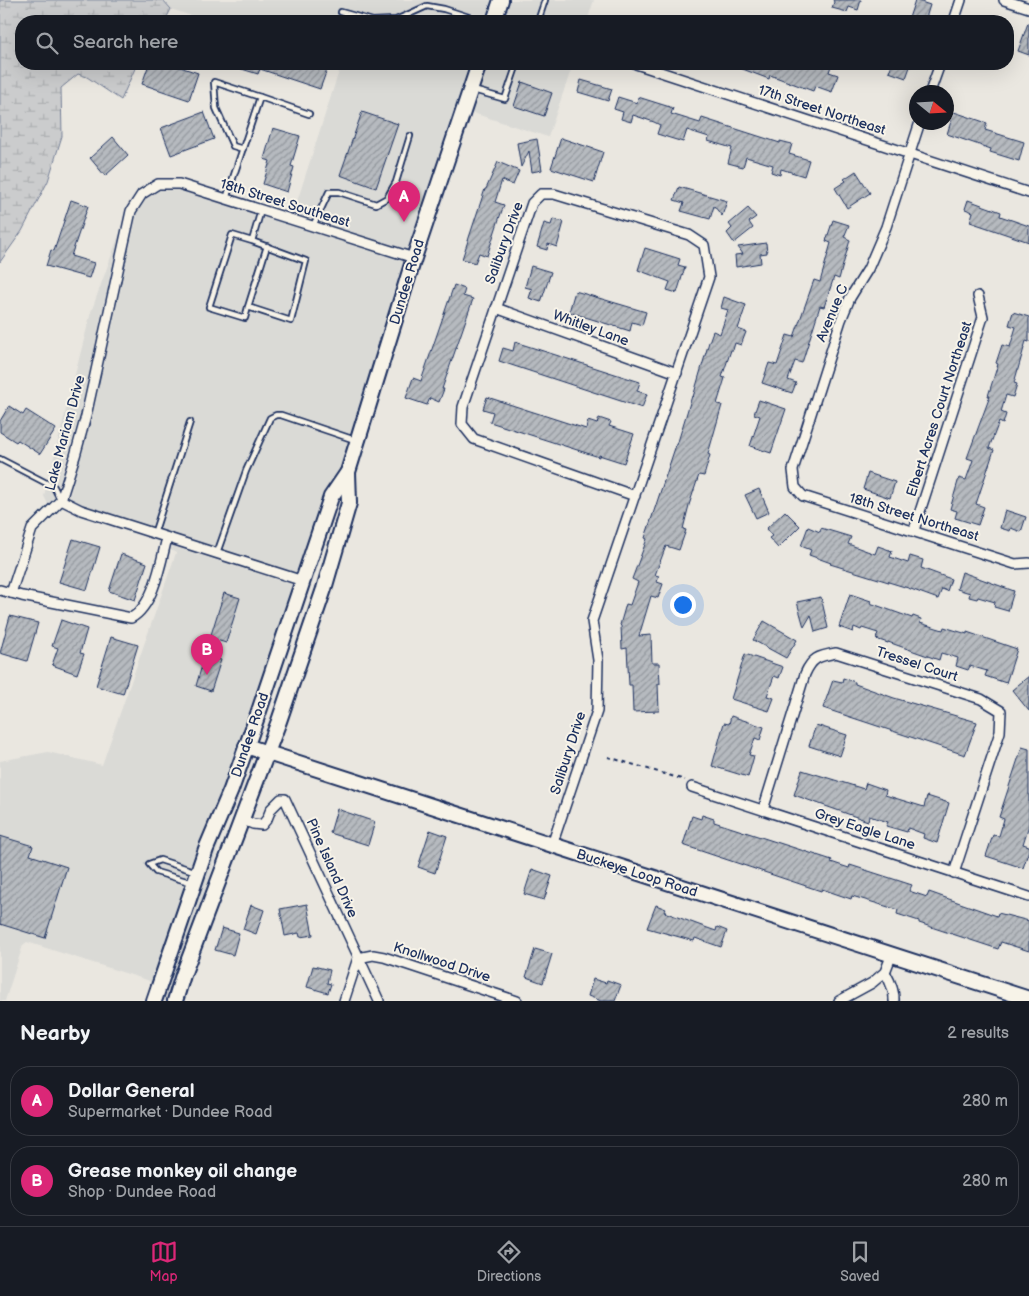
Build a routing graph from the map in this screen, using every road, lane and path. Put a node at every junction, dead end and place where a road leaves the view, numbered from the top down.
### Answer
1 (501, 0) edge
2 (545, 0) edge
3 (961, 0) edge
4 (1004, 0) edge
5 (1029, 8) edge
6 (341, 12) dead end
7 (351, 15) edge
8 (407, 15) edge
9 (471, 15) edge
10 (496, 15) edge
11 (540, 15) edge
12 (956, 15) edge
13 (478, 70) edge
14 (514, 70) edge
15 (654, 70) edge
16 (938, 70) edge
17 (932, 85) edge
18 (471, 89) junction
19 (260, 98) junction
20 (309, 114) dead end
21 (917, 130) edge
22 (410, 136) dead end
23 (243, 149) junction
24 (910, 153) junction
25 (149, 189) joint
26 (1029, 193) edge
27 (226, 199) junction
28 (261, 210) junction
29 (313, 226) junction
30 (252, 241) junction
31 (267, 246) junction
32 (414, 258) junction
33 (978, 296) dead end
34 (248, 307) junction
35 (496, 308) junction
36 (677, 373) junction
37 (190, 422) dead end
38 (358, 441) junction
39 (0, 459) edge
40 (348, 472) junction
41 (795, 487) joint
42 (635, 496) junction
43 (61, 500) junction
44 (914, 530) junction
45 (154, 534) junction
46 (167, 538) junction
47 (217, 554) junction
48 (1029, 563) edge
49 (303, 582) junction
50 (0, 590) edge
51 (11, 593) junction
52 (246, 746) junction
53 (267, 752) junction
54 (608, 757) dead end
55 (689, 783) joint
56 (762, 810) junction
57 (243, 820) junction
58 (552, 845) junction
59 (954, 873) junction
60 (196, 878) junction
61 (1029, 897) edge
62 (892, 954) junction
63 (358, 958) junction
64 (886, 972) junction
65 (1029, 999) edge
66 (154, 1001) edge
67 (175, 1001) edge
68 (344, 1001) edge
69 (379, 1001) edge
70 (517, 1001) edge
71 (839, 1001) edge
72 (894, 1001) edge

1 - 10 main road
2 - 11 lane
3 - 12 street
4 - 5 street
6 - 7 lane
8 - 9 lane
13 - 18 main road, Dundee Road
14 - 18 lane
15 - 24 street, 17th Street Northeast
16 - 17 street
18 - 32 main road, Dundee Road
19 - 20 lane
19 - 23 lane
19 - 23 lane
21 - 24 street, Avenue C
22 - 29 lane
23 - 27 lane
24 - 26 street, 17th Street Northeast
24 - 41 street, Avenue C
25 - 27 street, 18th Street Southeast
25 - 43 street, Lake Mariam Drive
27 - 28 street, 18th Street Southeast
28 - 29 street, 18th Street Southeast
28 - 30 lane
29 - 32 street, 18th Street Southeast
30 - 31 lane
30 - 34 lane
31 - 34 lane
31 - 34 lane
32 - 38 main road, Dundee Road
33 - 44 street, Elbert Acres Court Northeast
35 - 36 street, Whitley Lane
35 - 36 street, Salibury Drive
35 - 42 street, Salibury Drive
36 - 42 street, Salibury Drive
37 - 45 lane
38 - 40 main road, Dundee Road
38 - 47 lane
39 - 43 lane
40 - 49 main road, Dundee Road
40 - 53 main road, Dundee Road
41 - 44 street, 18th Street Northeast
42 - 58 street, Salibury Drive
43 - 45 street, Lake Mariam Drive
43 - 51 street
44 - 48 street, 18th Street Northeast
45 - 46 street, Lake Mariam Drive
46 - 47 street, Lake Mariam Drive
46 - 51 street
47 - 49 street, Lake Mariam Drive
49 - 52 main road, Dundee Road
50 - 51 street
52 - 53 main road, Buckeye Loop Road
52 - 60 main road, Dundee Road
53 - 57 main road, Dundee Road
53 - 58 main road, Buckeye Loop Road
54 - 55 path
55 - 56 street, Grey Eagle Lane
56 - 59 street, Grey Eagle Lane
56 - 59 street, Tressel Court
57 - 63 street, Pine Island Drive
57 - 67 main road, Dundee Road
58 - 62 main road, Buckeye Loop Road
59 - 61 street, Grey Eagle Lane
60 - 60 lane
60 - 66 main road, Dundee Road
62 - 64 street
62 - 65 main road, Buckeye Loop Road
63 - 68 street
63 - 69 street, Pine Island Drive
63 - 70 street, Knollwood Drive
64 - 71 street
64 - 72 street

